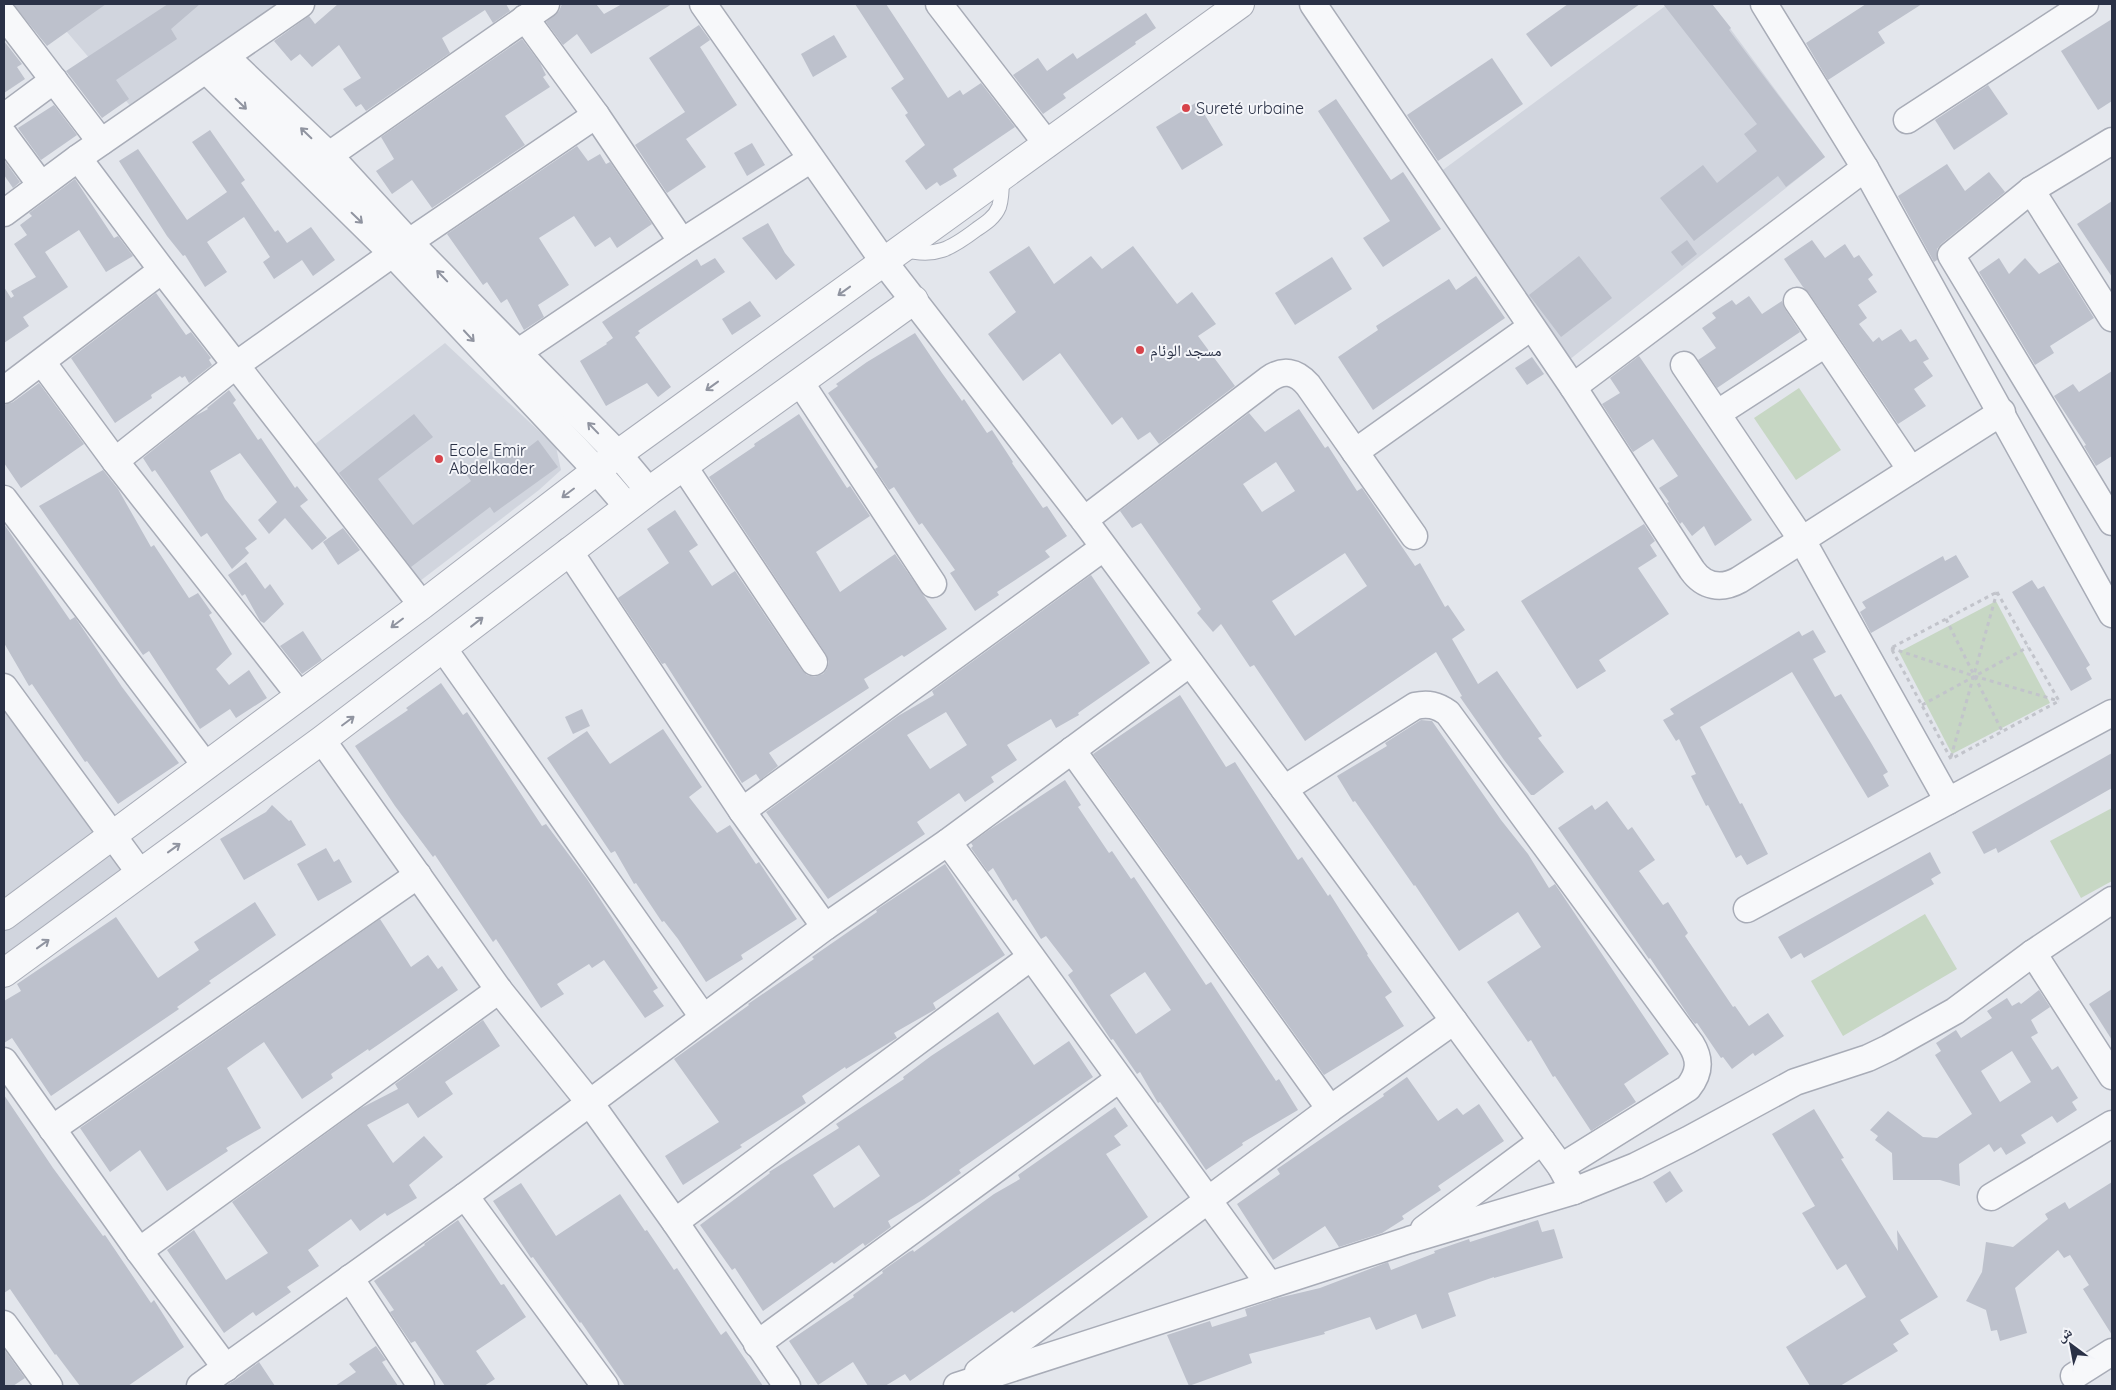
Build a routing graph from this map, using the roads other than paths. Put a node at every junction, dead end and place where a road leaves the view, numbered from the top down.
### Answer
1 (301, 4) edge
2 (704, 4) edge
3 (939, 4) edge
4 (1240, 4) edge
5 (1313, 4) edge
6 (1764, 4) edge
7 (2085, 4) edge
8 (535, 11) edge
9 (4, 15) edge
10 (216, 63) junction
11 (54, 80) junction
12 (596, 115) junction
13 (4, 117) edge
14 (1908, 120) dead end
15 (4, 135) edge
16 (2112, 141) edge
17 (101, 142) junction
18 (1047, 144) junction
19 (329, 155) junction
20 (78, 158) junction
21 (811, 159) junction
22 (1864, 168) junction
23 (308, 170) junction
24 (41, 185) junction
25 (2031, 190) junction
26 (4, 213) edge
27 (682, 242) junction
28 (401, 248) junction
29 (893, 255) junction
30 (1951, 255) junction
31 (162, 270) junction
32 (1925, 277) junction
33 (914, 300) junction
34 (1797, 301) dead end
35 (2112, 318) edge
36 (1531, 327) junction
37 (1825, 344) junction
38 (517, 353) junction
39 (42, 362) junction
40 (236, 365) junction
41 (1684, 365) dead end
42 (800, 382) junction
43 (1572, 387) junction
44 (4, 390) edge
45 (2002, 412) junction
46 (1718, 413) junction
47 (1355, 452) junction
48 (618, 454) junction
49 (115, 460) junction
50 (684, 467) junction
51 (597, 470) junction
52 (1911, 470) junction
53 (4, 499) edge
54 (638, 499) junction
55 (1084, 520) junction
56 (2112, 522) edge
57 (1414, 536) dead end
58 (1802, 540) junction
59 (1103, 548) junction
60 (569, 552) junction
61 (933, 584) dead end
62 (422, 605) junction
63 (2112, 614) edge
64 (443, 648) junction
65 (814, 662) dead end
66 (1190, 663) junction
67 (4, 687) edge
68 (300, 696) junction
69 (2112, 713) edge
70 (322, 740) junction
71 (1072, 750) junction
72 (206, 766) junction
73 (1284, 789) junction
74 (1948, 801) junction
75 (742, 811) junction
76 (113, 836) junction
77 (948, 842) junction
78 (140, 873) junction
79 (418, 875) junction
80 (2112, 900) edge
81 (1747, 909) dead end
82 (4, 916) edge
83 (825, 927) junction
84 (2033, 952) junction
85 (1031, 957) junction
86 (4, 972) edge
87 (499, 990) junction
88 (703, 1017) junction
89 (1454, 1021) junction
90 (4, 1061) edge
91 (2112, 1076) edge
92 (1119, 1079) junction
93 (590, 1103) junction
94 (1330, 1109) junction
95 (2112, 1124) edge
96 (52, 1129) junction
97 (1542, 1141) junction
98 (1561, 1167) junction
99 (1574, 1191) junction
100 (465, 1196) junction
101 (1991, 1197) dead end
102 (1208, 1201) junction
103 (675, 1222) junction
104 (1409, 1240) junction
105 (139, 1252) junction
106 (350, 1278) junction
107 (1269, 1284) junction
108 (4, 1324) edge
109 (757, 1344) junction
110 (2112, 1352) edge
111 (226, 1368) junction
112 (2074, 1376) dead end
113 (49, 1386) edge
114 (200, 1386) edge
115 (421, 1386) edge
116 (605, 1386) edge
117 (787, 1386) edge
118 (958, 1386) edge

1 - 10 street
2 - 21 street
3 - 18 street
4 - 18 street
5 - 36 street
6 - 22 street
7 - 14 street
8 - 12 street
8 - 19 street
9 - 11 street
10 - 17 street
19 -> 10 street
10 -> 23 street
11 - 13 street
11 - 17 street
12 - 27 street
12 - 28 street
15 - 24 street
16 - 25 street
17 - 20 street
18 - 29 street
19 - 23 street
19 - 28 street
20 - 24 street
20 - 31 street
21 - 27 street
21 - 29 street
22 - 32 street
22 - 43 street
23 -> 28 street
24 - 26 street
25 - 30 street
25 - 35 street
27 - 38 street
38 -> 28 street
28 - 40 street
28 -> 51 street
29 - 33 street
29 -> 48 street
30 - 32 street
30 - 56 street
31 - 39 street
31 - 40 street
32 - 45 street
33 - 42 street
33 - 55 street
34 - 37 street
36 - 43 street
36 - 47 street
37 - 46 street
37 - 52 street
48 -> 38 street
39 - 44 street
39 - 49 street
40 - 49 street
40 - 62 street
41 - 46 street
42 - 50 street
42 - 61 street
43 - 58 street
45 - 52 street
45 - 63 street
46 - 58 street
47 - 55 street
47 - 57 street
48 - 51 street
48 - 54 street
49 - 68 street
50 - 54 street
50 - 65 street
51 - 54 street
51 -> 62 street
52 - 58 street
53 - 72 street
54 - 60 street
55 - 59 street
58 - 74 street
59 - 66 street
59 - 75 street
64 -> 60 street
60 - 75 street
62 -> 68 street
70 -> 64 street
64 - 88 street
66 - 71 street
66 - 73 street
67 - 76 street
68 - 72 street
69 - 74 street
78 -> 70 street
70 - 79 street
71 - 77 street
71 - 94 street
72 - 76 street
73 - 89 street
73 - 98 street
74 - 81 street
75 - 83 street
76 - 78 street
76 - 82 street
77 - 83 street
77 - 85 street
86 -> 78 street
79 - 87 street
79 - 96 street
80 - 84 street
83 - 88 street
84 - 91 street
84 - 99 street
85 - 92 street
85 - 103 street
87 - 93 street
87 - 105 street
88 - 93 street
89 - 94 street
89 - 97 street
90 - 96 street
92 - 102 street
92 - 109 street
93 - 100 street
93 - 103 street
94 - 102 street
95 - 101 street
96 - 105 street
97 - 98 street
97 - 104 street
98 - 99 street
99 - 104 street
100 - 106 street
100 - 116 street
102 - 107 street
102 - 118 street
103 - 109 street
104 - 107 street
105 - 111 street
106 - 111 street
106 - 115 street
107 - 118 street
108 - 113 street
109 - 117 street
110 - 112 street
111 - 114 street

